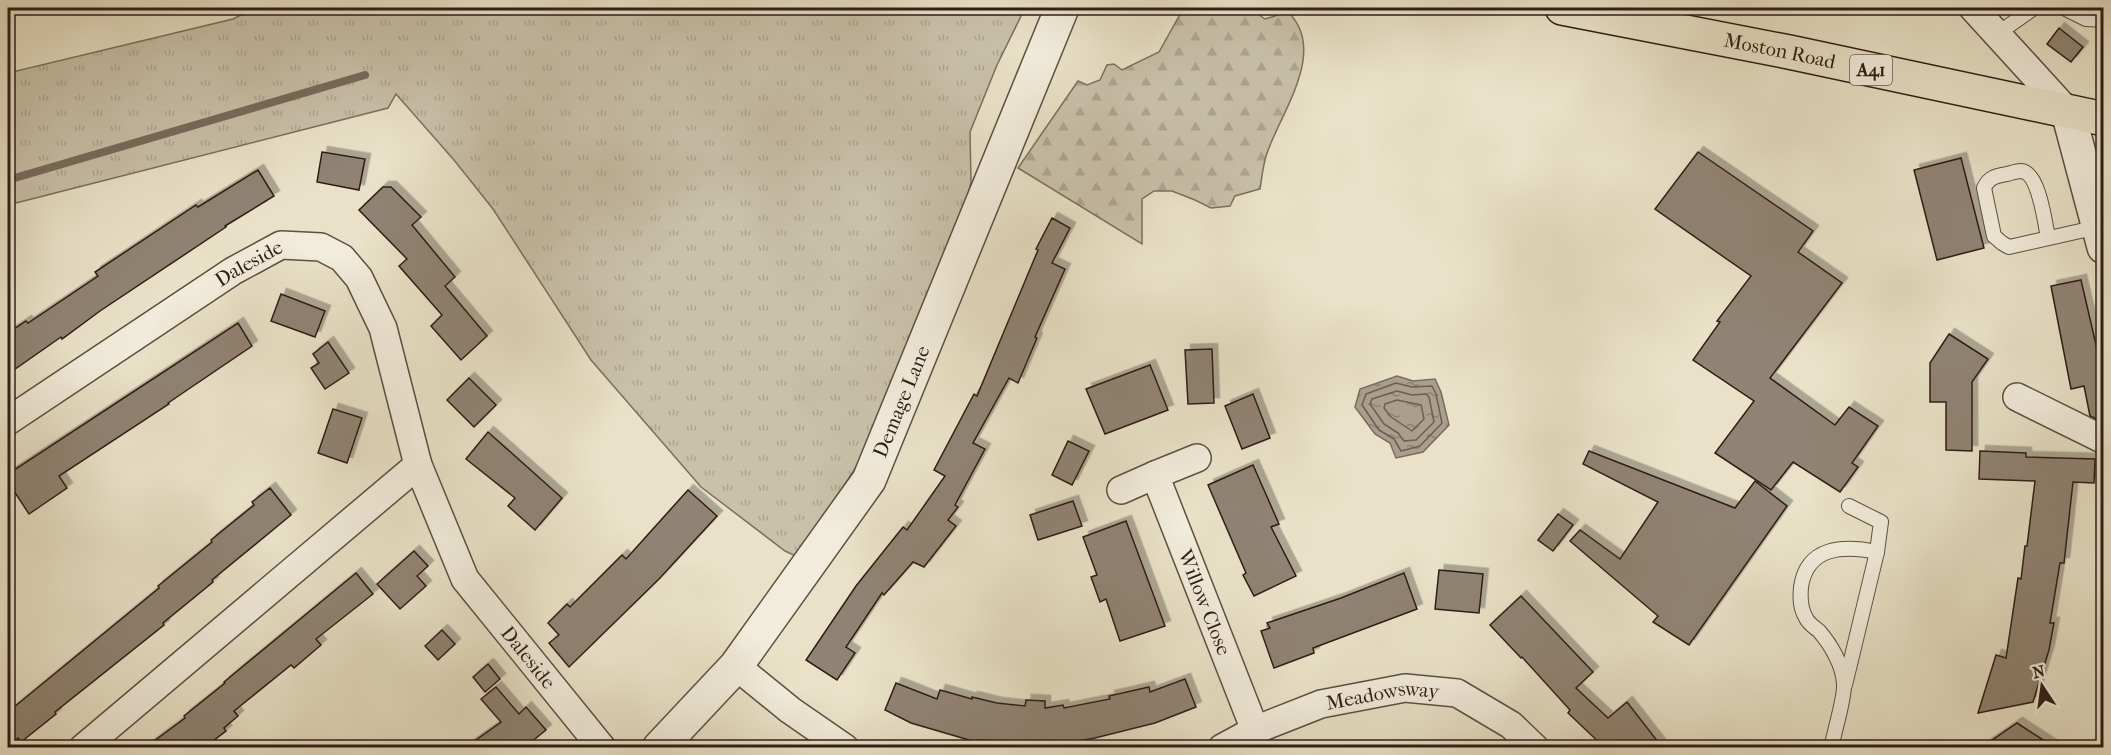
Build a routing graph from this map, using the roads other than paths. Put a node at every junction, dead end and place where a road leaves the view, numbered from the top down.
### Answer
1 (1062, 8) edge
2 (1562, 8) edge
3 (1973, 8) edge
4 (2034, 8) edge
5 (2064, 8) edge
6 (2103, 20) edge
7 (1997, 34) junction
8 (2068, 112) junction
9 (2103, 119) edge
10 (2101, 237) edge
11 (2048, 238) junction
12 (2017, 397) dead end
13 (8, 422) edge
14 (2103, 440) edge
15 (1197, 458) dead end
16 (418, 465) junction
17 (1155, 475) junction
18 (1121, 490) dead end
19 (1849, 506) dead end
20 (1877, 552) junction
21 (736, 666) junction
22 (1845, 685) junction
23 (1255, 730) junction
24 (83, 747) edge
25 (602, 747) edge
26 (659, 747) edge
27 (845, 747) edge
28 (1222, 747) edge
29 (1535, 747) edge
30 (1831, 747) edge

1 - 21 street, Demage Lane
2 - 8 highway, Moston Road / A41
3 - 7 street
4 - 7 lane
5 - 6 lane
7 - 8 street
8 - 9 highway, A41
8 - 10 street
10 - 11 lane
11 - 11 lane
12 - 14 street
13 - 16 street, Daleside
15 - 17 street
16 - 24 street
16 - 25 street, Daleside
17 - 18 street
17 - 23 street, Willow Close
19 - 20 lane
20 - 22 lane
20 - 22 lane
21 - 26 street, Demage Lane
21 - 27 street
22 - 30 lane
23 - 28 street, Meadowsway
23 - 29 street, Meadowsway

